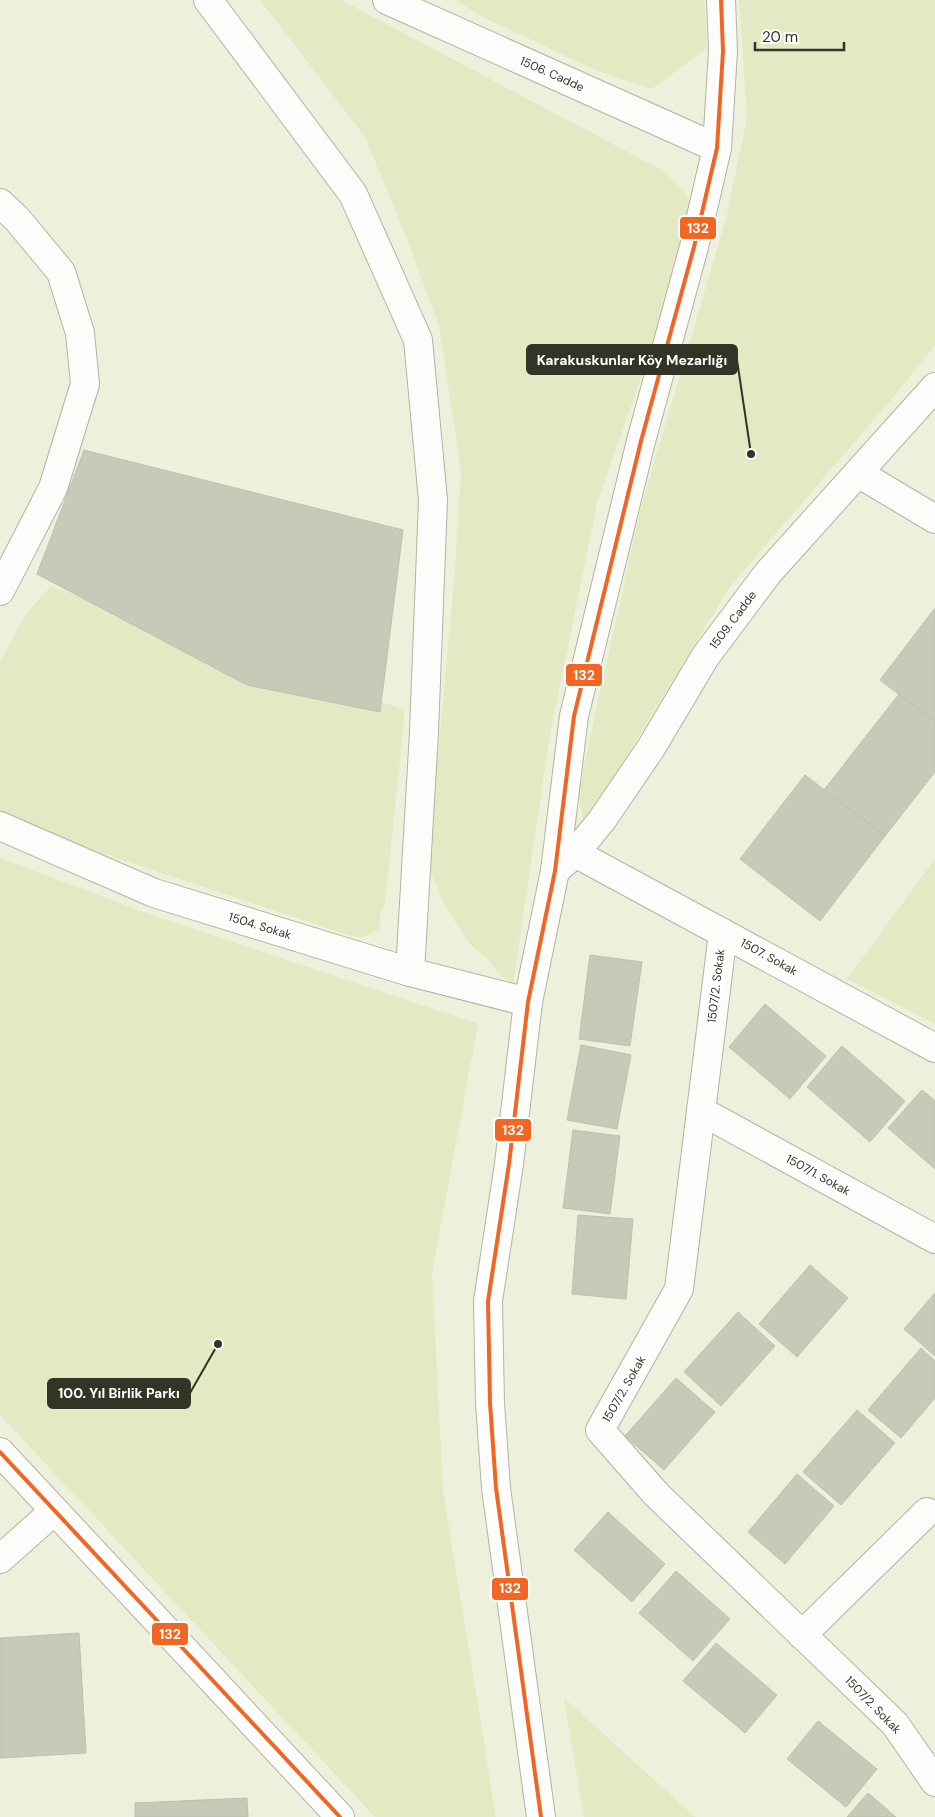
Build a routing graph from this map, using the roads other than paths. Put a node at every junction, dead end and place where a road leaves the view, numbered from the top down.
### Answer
1 (208, 0) edge
2 (388, 0) edge
3 (721, 0) edge
4 (717, 148) junction
5 (0, 203) edge
6 (935, 387) edge
7 (858, 473) junction
8 (935, 519) edge
9 (0, 591) edge
10 (0, 826) edge
11 (575, 853) junction
12 (555, 871) junction
13 (723, 932) junction
14 (410, 972) junction
15 (528, 1002) junction
16 (935, 1048) edge
17 (701, 1111) junction
18 (935, 1238) edge
19 (0, 1452) edge
20 (54, 1511) junction
21 (927, 1512) dead end
22 (0, 1559) edge
23 (802, 1635) junction
24 (935, 1782) edge
25 (340, 1817) edge
26 (541, 1817) edge

1 - 14 street
2 - 4 street, 1506. Cadde
3 - 4 street
4 - 12 street
5 - 9 street
6 - 7 street, 1509. Cadde
7 - 8 street
7 - 11 street, 1509. Cadde
10 - 14 street, 1504. Sokak
11 - 12 street, 1509. Cadde
11 - 13 street, 1507. Sokak
12 - 15 street
13 - 16 street, 1507. Sokak
13 - 17 street, 1507/2. Sokak
14 - 15 street, 1504. Sokak
15 - 26 street
17 - 18 street, 1507/1. Sokak
17 - 23 street, 1507/2. Sokak
19 - 20 street
20 - 22 street
20 - 25 street
21 - 23 street
23 - 24 street, 1507/2. Sokak

